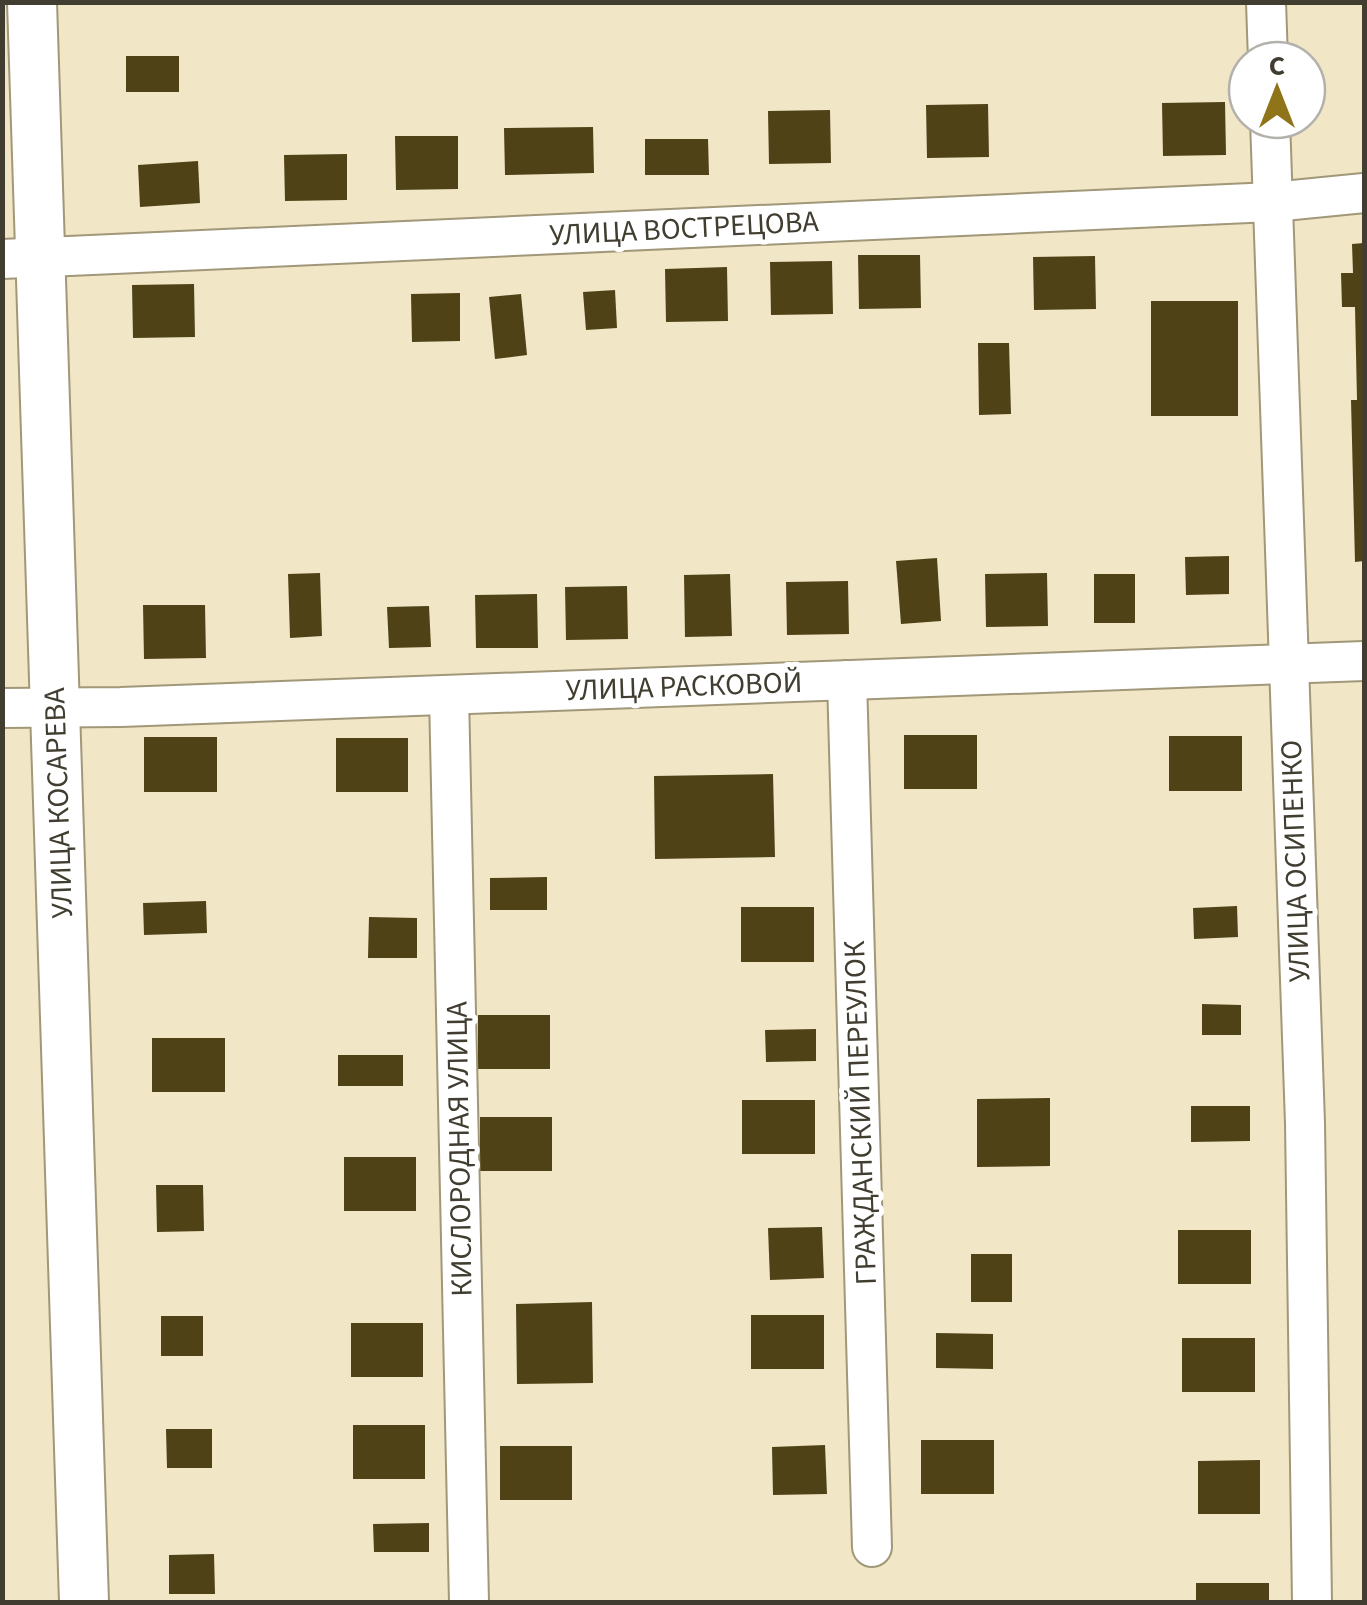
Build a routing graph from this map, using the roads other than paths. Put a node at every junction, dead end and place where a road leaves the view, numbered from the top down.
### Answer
1 (32, 2) edge
2 (1266, 2) edge
3 (1267, 40) edge
4 (1270, 140) edge
5 (1364, 194) edge
6 (1272, 202) junction
7 (22, 258) edge
8 (1364, 661) edge
9 (1287, 663) junction
10 (847, 680) junction
11 (449, 695) junction
12 (55, 706) junction
13 (2, 708) edge
14 (872, 1546) dead end
15 (84, 1602) edge
16 (469, 1602) edge
17 (1312, 1602) edge

1 - 7 street, УЛИЦА КОСАРЕВА
2 - 3 street
4 - 6 street, УЛИЦА ОСИПЕНКО
5 - 6 street, УЛИЦА ВОСТРЕЦОВА
6 - 7 street, УЛИЦА ВОСТРЕЦОВА
6 - 9 street, УЛИЦА ОСИПЕНКО
7 - 12 street, УЛИЦА КОСАРЕВА
8 - 9 street, УЛИЦА РАСКОВОЙ
9 - 10 street, УЛИЦА РАСКОВОЙ
9 - 17 street, УЛИЦА ОСИПЕНКО
10 - 11 street, УЛИЦА РАСКОВОЙ
10 - 14 street, ГРАЖДАНСКИЙ ПЕРЕУЛОК
11 - 12 street, УЛИЦА РАСКОВОЙ
11 - 16 street, КИСЛОРОДНАЯ УЛИЦА
12 - 13 street, УЛИЦА РАСКОВОЙ
12 - 15 street, УЛИЦА КОСАРЕВА

